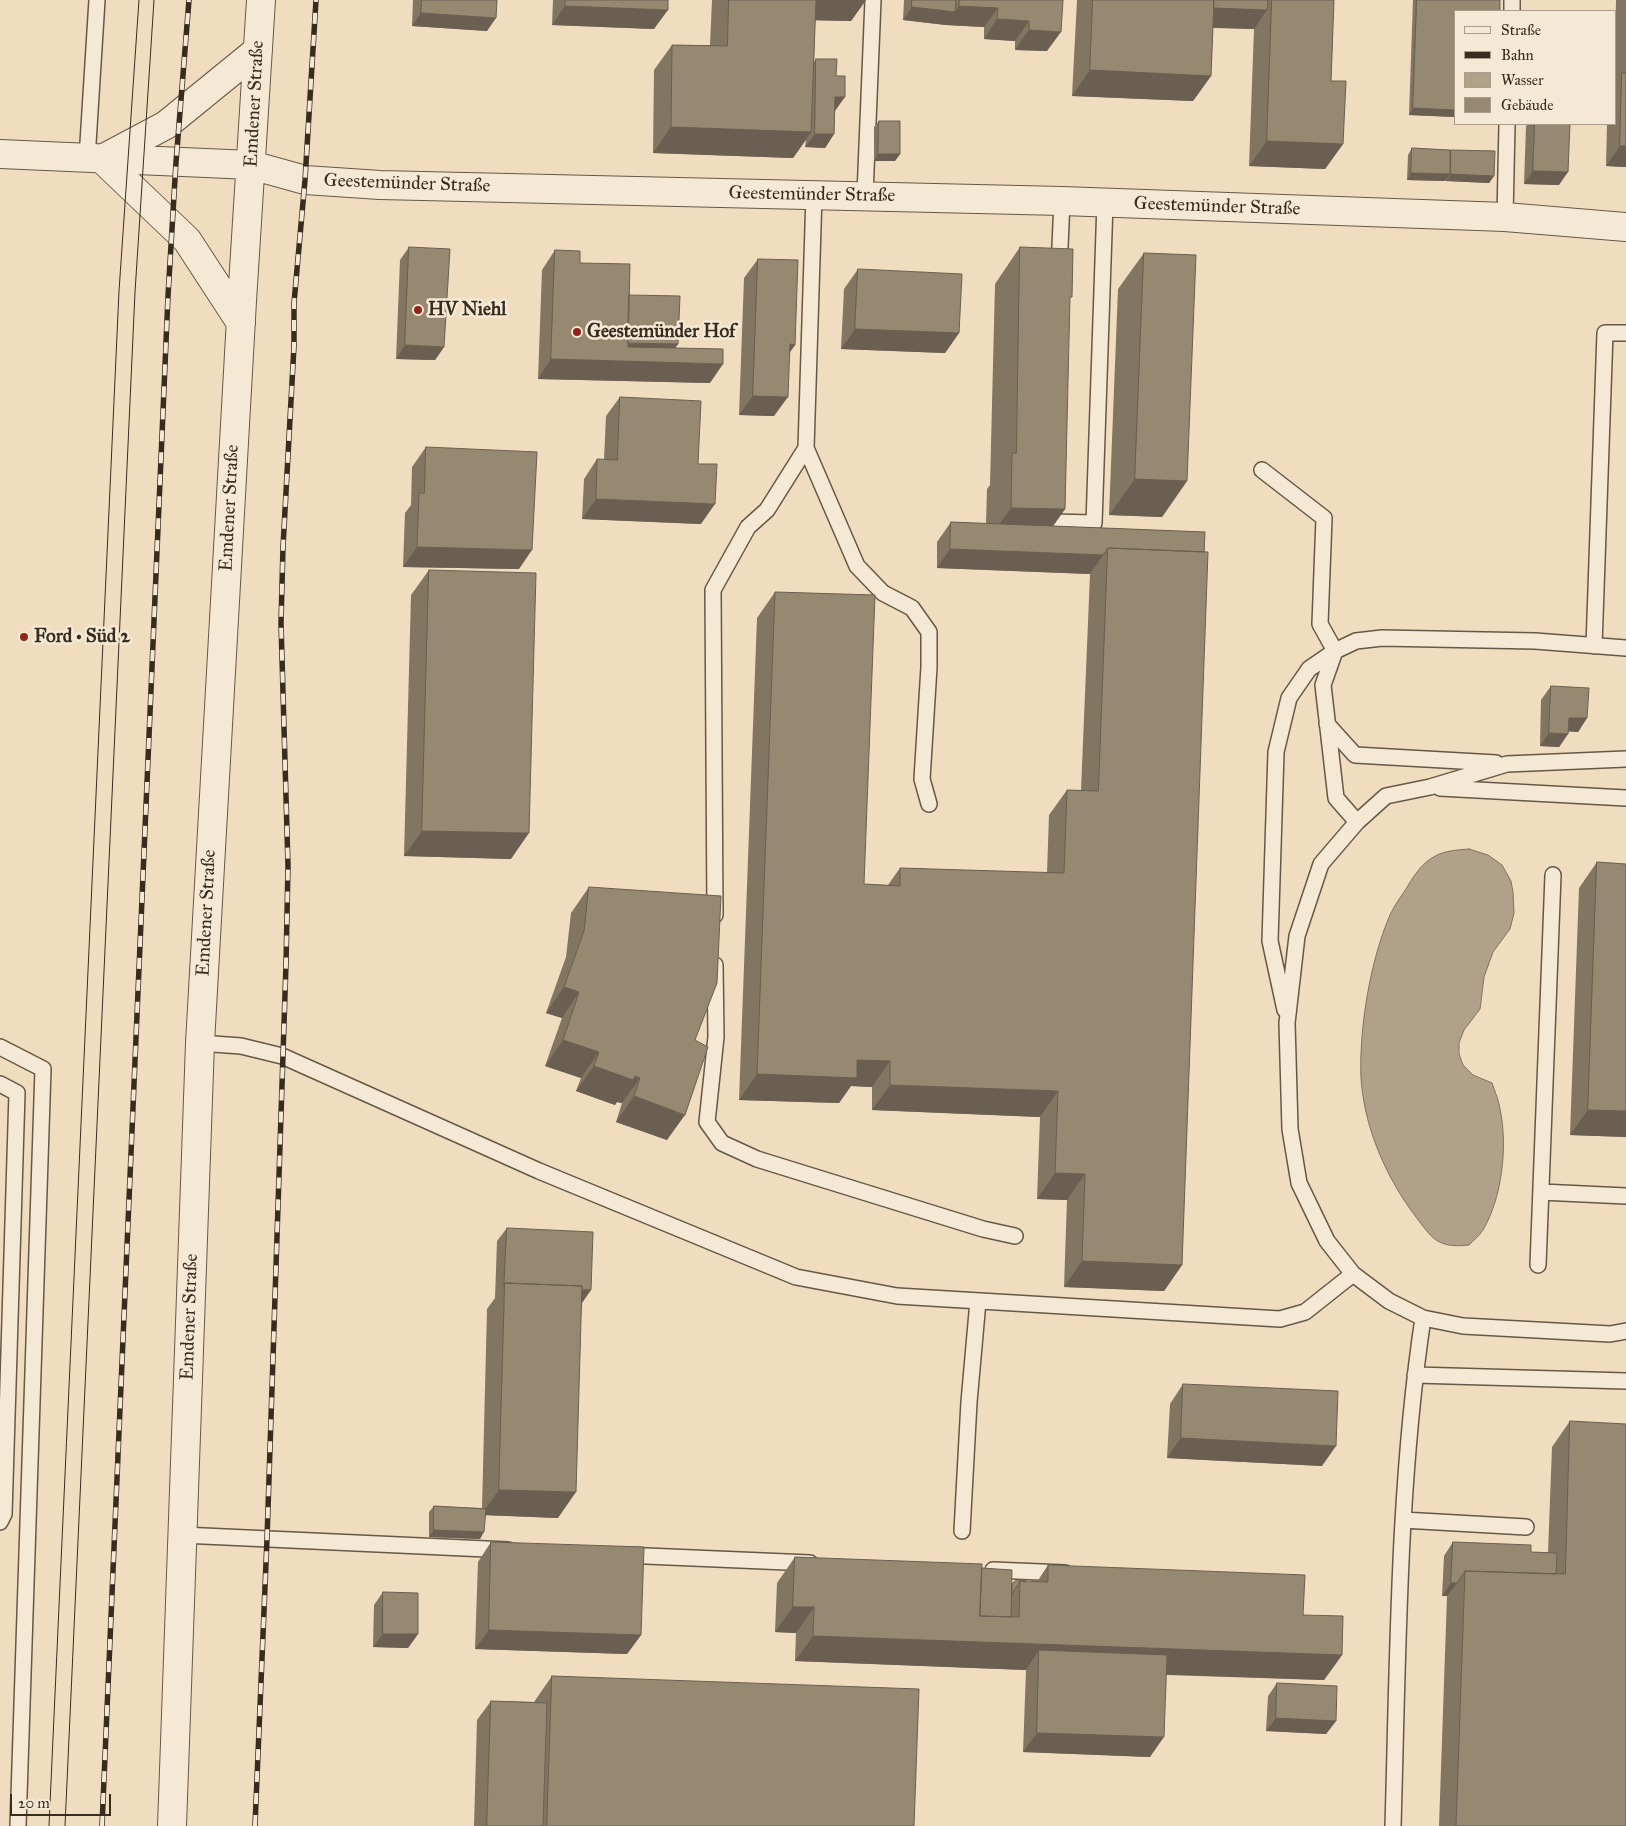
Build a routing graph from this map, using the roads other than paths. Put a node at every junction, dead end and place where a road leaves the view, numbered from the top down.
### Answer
1 (97, 0) edge
2 (261, 0) edge
3 (873, 0) edge
4 (258, 50) junction
5 (1508, 125) edge
6 (0, 154) edge
7 (94, 159) junction
8 (251, 166) junction
9 (814, 195) junction
10 (865, 195) junction
11 (1062, 200) junction
12 (1105, 203) junction
13 (1505, 217) junction
14 (1626, 227) edge
15 (1059, 286) edge
16 (241, 323) junction
17 (1626, 333) edge
18 (806, 448) junction
19 (1262, 470) dead end
20 (1051, 492) edge
21 (1594, 646) junction
22 (1626, 648) edge
23 (1335, 651) junction
24 (1327, 724) junction
25 (1626, 759) edge
26 (1507, 764) junction
27 (1430, 787) junction
28 (1626, 798) edge
29 (929, 804) dead end
30 (1357, 822) junction
31 (1553, 875) dead end
32 (715, 928) edge
33 (715, 948) edge
34 (1287, 1023) junction
35 (200, 1043) junction
36 (0, 1047) edge
37 (0, 1084) edge
38 (1541, 1192) junction
39 (1626, 1196) edge
40 (1015, 1236) dead end
41 (1538, 1265) dead end
42 (1353, 1274) junction
43 (978, 1301) junction
44 (1423, 1318) junction
45 (1626, 1330) edge
46 (1610, 1334) junction
47 (1626, 1337) edge
48 (1414, 1375) junction
49 (1626, 1381) edge
50 (1403, 1520) junction
51 (0, 1522) edge
52 (1526, 1528) dead end
53 (962, 1531) dead end
54 (182, 1535) junction
55 (525, 1550) edge
56 (613, 1554) edge
57 (820, 1564) edge
58 (974, 1570) edge
59 (1079, 1573) edge
60 (18, 1826) edge
61 (172, 1826) edge
62 (1393, 1826) edge

1 - 7 lane
2 - 4 street, Emdener Straße
3 - 10 lane
4 - 7 street
4 - 8 street, Emdener Straße
5 - 13 lane
6 - 7 street, Geestemünder Straße
7 - 8 street, Geestemünder Straße
7 - 16 street
8 - 9 street, Geestemünder Straße
8 - 16 street, Emdener Straße
9 - 10 street, Geestemünder Straße
9 - 18 lane
10 - 11 street, Geestemünder Straße
11 - 12 street, Geestemünder Straße
11 - 15 lane
12 - 13 street, Geestemünder Straße
12 - 20 lane
13 - 14 street, Geestemünder Straße
16 - 35 street, Emdener Straße
17 - 21 lane
18 - 29 lane
18 - 32 lane
19 - 23 lane
21 - 22 lane
21 - 23 lane
23 - 24 lane
23 - 34 lane
24 - 26 lane
24 - 30 lane
25 - 26 lane
26 - 27 lane
27 - 28 lane
27 - 30 lane
30 - 34 lane
31 - 38 lane
33 - 40 lane
34 - 42 lane
35 - 43 lane
35 - 54 street, Emdener Straße
36 - 60 lane
37 - 51 lane
38 - 39 lane
38 - 41 lane
42 - 43 lane
42 - 44 lane
43 - 53 lane
44 - 46 lane
44 - 48 lane
45 - 46 lane
46 - 47 lane
48 - 49 lane
48 - 50 lane
50 - 52 lane
50 - 62 lane
54 - 55 lane
54 - 61 street, Emdener Straße
56 - 57 lane
58 - 59 lane

